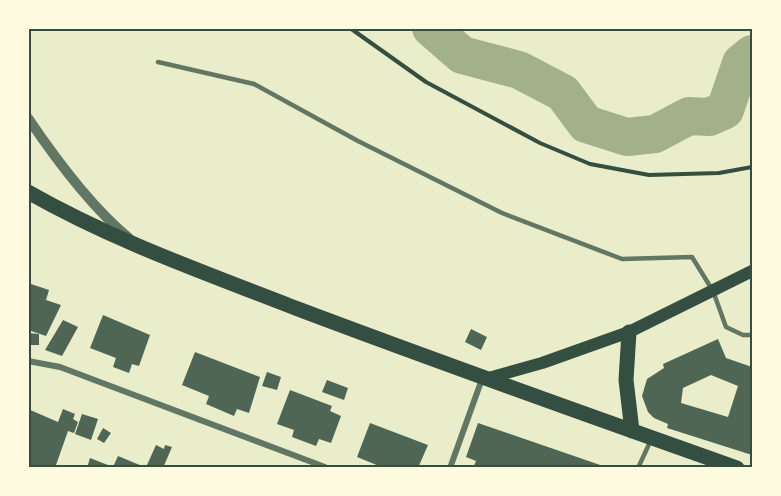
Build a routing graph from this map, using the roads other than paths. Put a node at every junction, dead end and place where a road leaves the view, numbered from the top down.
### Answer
1 (158, 63) dead end
2 (28, 118) edge
3 (28, 192) edge
4 (143, 249) junction
5 (753, 271) edge
6 (713, 291) junction
7 (629, 332) junction
8 (753, 335) edge
9 (28, 361) edge
10 (482, 379) junction
11 (632, 430) junction
12 (652, 438) junction
13 (325, 467) edge
14 (450, 468) edge
15 (638, 468) edge
16 (737, 468) edge

1 - 6 lane
2 - 4 street
3 - 4 main road
4 - 10 main road
5 - 6 main road
6 - 7 main road
6 - 8 lane
7 - 10 main road
7 - 11 main road
9 - 13 street
10 - 11 main road
10 - 14 street
11 - 12 main road
12 - 15 lane
12 - 16 main road

